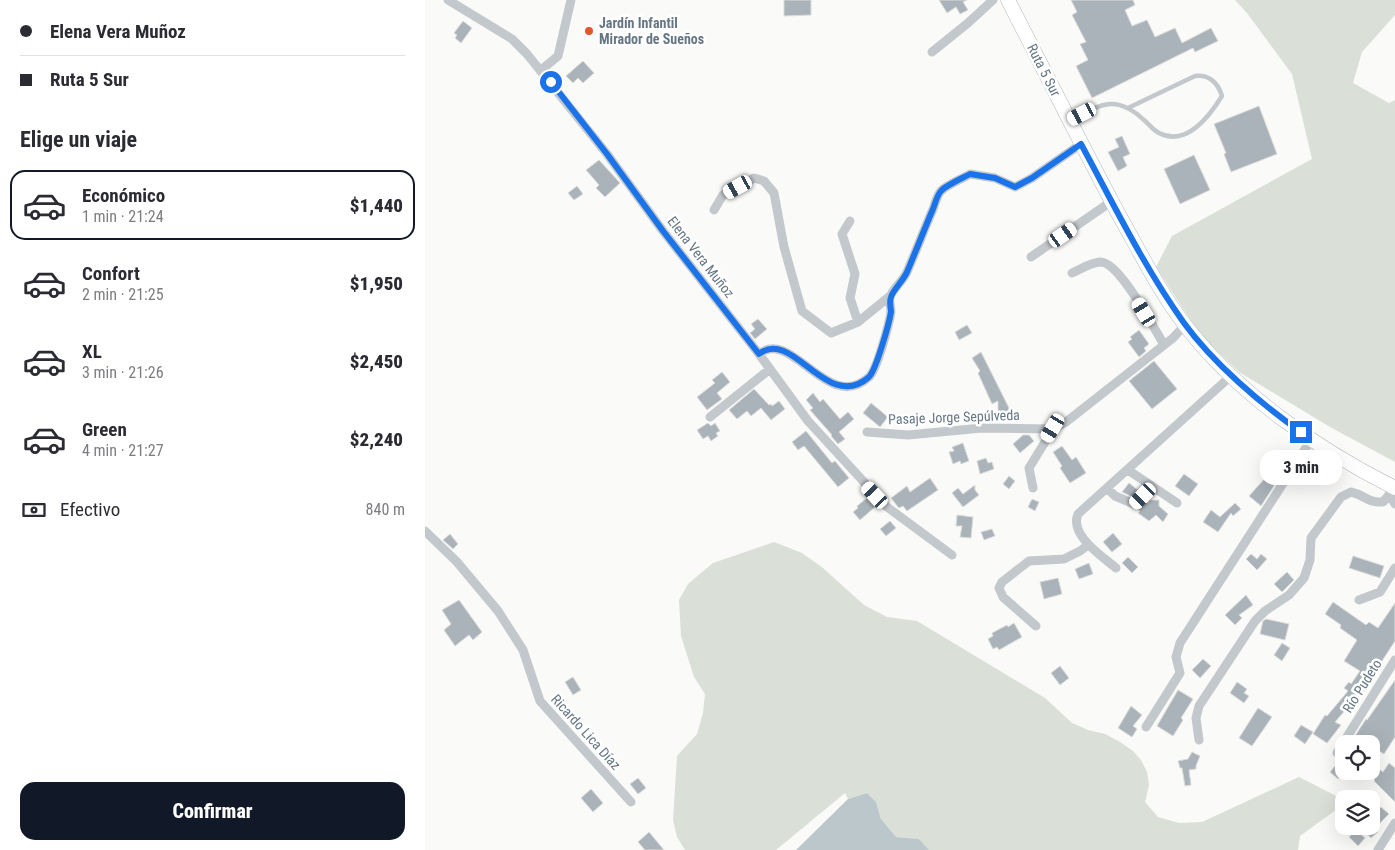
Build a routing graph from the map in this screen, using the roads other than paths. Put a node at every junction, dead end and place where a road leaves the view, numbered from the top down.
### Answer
1 (448, 0) edge
2 (571, 0) edge
3 (993, 0) edge
4 (1008, 0) edge
5 (932, 52) dead end
6 (541, 70) junction
7 (1128, 108) junction
8 (1069, 120) junction
9 (1081, 144) junction
10 (1112, 201) junction
11 (714, 210) dead end
12 (850, 221) dead end
13 (1031, 257) dead end
14 (1072, 273) dead end
15 (891, 296) junction
16 (859, 322) junction
17 (1185, 325) junction
18 (1164, 345) junction
19 (759, 354) junction
20 (770, 370) junction
21 (1232, 376) junction
22 (710, 417) dead end
23 (1053, 428) junction
24 (867, 432) dead end
25 (1311, 440) junction
26 (1128, 470) junction
27 (1152, 486) junction
28 (1033, 488) dead end
29 (1107, 489) junction
30 (1393, 490) edge
31 (1177, 503) dead end
32 (1395, 504) edge
33 (425, 531) edge
34 (1088, 544) junction
35 (952, 555) dead end
36 (1116, 568) dead end
37 (1395, 568) edge
38 (1359, 600) dead end
39 (1036, 626) dead end
40 (1395, 660) edge
41 (1146, 727) dead end
42 (1348, 735) edge
43 (1199, 740) dead end
44 (631, 802) dead end
45 (1395, 823) edge
46 (1378, 850) edge

1 - 6 street, Elena Vera Muñoz
2 - 6 street
3 - 5 street
4 - 8 highway, Ruta 5 Sur
6 - 19 street, Elena Vera Muñoz
7 - 7 lane
7 - 8 lane
8 - 9 highway, Ruta 5 Sur
9 - 10 highway, Ruta 5 Sur
9 - 15 street
10 - 13 street
10 - 17 highway, Ruta 5 Sur
11 - 16 street
12 - 16 street
14 - 18 street
15 - 16 street
15 - 19 street
17 - 18 street
17 - 21 highway, Ruta 5 Sur
18 - 23 street
19 - 20 street, Elena Vera Muñoz
20 - 22 street
20 - 35 street, Elena Vera Muñoz
21 - 25 highway, Ruta 5 Sur
21 - 26 street
23 - 24 street, Pasaje Jorge Sepúlveda
23 - 28 street
25 - 30 highway, Ruta 5 Sur
25 - 41 street
26 - 27 street
26 - 29 street
27 - 29 street
27 - 31 street
29 - 34 street
30 - 32 street
30 - 43 street
33 - 44 street, Ricardo Lica Díaz
34 - 36 street
34 - 39 street
37 - 38 street
40 - 42 street, Río Pudeto
45 - 46 street

